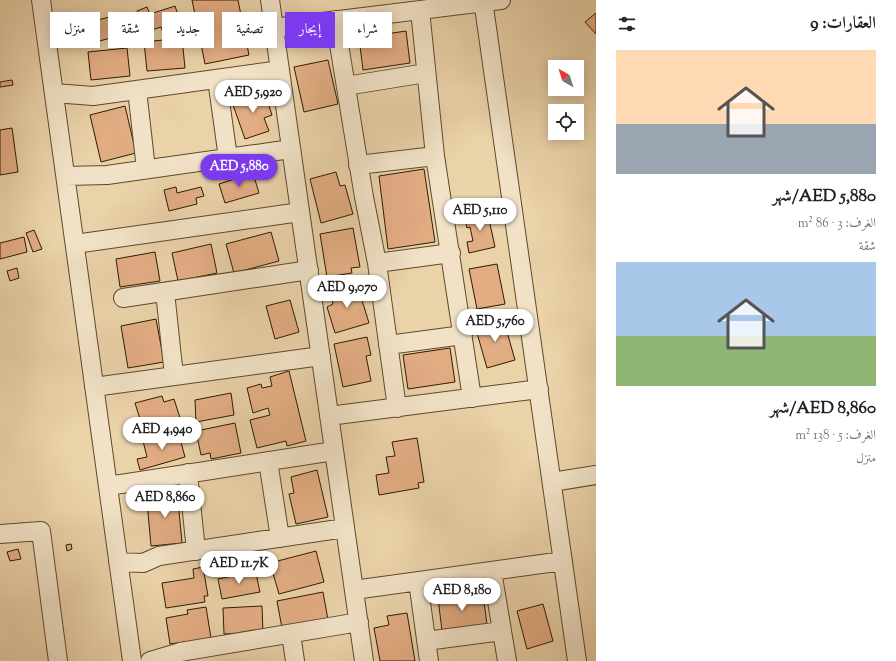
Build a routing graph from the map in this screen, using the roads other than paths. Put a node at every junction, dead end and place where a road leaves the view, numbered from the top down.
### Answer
1 (41, 0) edge
2 (270, 0) edge
3 (501, 0) edge
4 (484, 1) edge
5 (420, 10) junction
6 (272, 12) edge
7 (335, 20) joint
8 (277, 48) edge
9 (280, 70) junction
10 (426, 73) junction
11 (217, 78) junction
12 (346, 86) junction
13 (136, 90) junction
14 (54, 93) junction
15 (291, 149) junction
16 (435, 156) junction
17 (228, 158) junction
18 (358, 165) junction
19 (146, 169) junction
20 (66, 176) junction
21 (300, 212) junction
22 (75, 244) junction
23 (451, 253) junction
24 (377, 263) junction
25 (309, 270) junction
26 (165, 292) junction
27 (123, 298) dead end
28 (463, 336) junction
29 (388, 345) junction
30 (321, 356) junction
31 (174, 376) junction
32 (94, 387) junction
33 (538, 389) junction
34 (472, 398) junction
35 (397, 408) junction
36 (329, 416) junction
37 (334, 451) junction
38 (268, 461) junction
39 (188, 473) junction
40 (596, 476) edge
41 (552, 482) junction
42 (108, 486) junction
43 (345, 528) junction
44 (0, 534) edge
45 (280, 538) junction
46 (196, 551) junction
47 (563, 561) junction
48 (118, 562) junction
49 (492, 571) junction
50 (418, 581) junction
51 (354, 590) junction
52 (359, 622) junction
53 (502, 631) junction
54 (291, 634) junction
55 (426, 641) junction
56 (213, 654) edge
57 (58, 661) edge
58 (132, 661) edge
59 (150, 661) edge
60 (295, 661) edge
61 (364, 661) edge
62 (429, 661) edge
63 (507, 661) edge
64 (577, 661) edge

1 - 14 street
2 - 6 street
3 - 4 street
4 - 5 street
4 - 33 street
5 - 7 street
5 - 10 street
7 - 12 street
8 - 9 street
9 - 11 street
9 - 15 street
10 - 12 street
10 - 16 street
11 - 13 street
11 - 17 street
12 - 18 street
13 - 14 street
13 - 19 street
14 - 20 street
15 - 17 street
15 - 21 street
16 - 18 street
16 - 23 street
17 - 19 street
18 - 24 street
19 - 20 street
20 - 22 street
21 - 22 street
21 - 25 street
22 - 32 street
23 - 24 street
23 - 28 street
24 - 29 street
25 - 26 street
25 - 30 street
26 - 27 street
26 - 31 street
28 - 29 street
28 - 34 street
29 - 35 street
30 - 31 street
30 - 36 street
31 - 32 street
32 - 42 street
33 - 34 street
33 - 41 street
34 - 35 street
35 - 36 street
36 - 37 street
37 - 38 street
37 - 43 street
38 - 39 street
38 - 45 street
39 - 42 street
39 - 46 street
40 - 41 street
41 - 47 street
42 - 48 street
43 - 45 street
43 - 51 street
44 - 57 street
45 - 46 street
46 - 48 street
47 - 49 street
47 - 64 street
48 - 58 street
49 - 50 street
49 - 53 street
50 - 51 street
50 - 55 street
51 - 52 street
52 - 54 street
52 - 61 street
53 - 55 street
53 - 63 street
54 - 56 street
54 - 60 street
55 - 62 street
56 - 59 street

